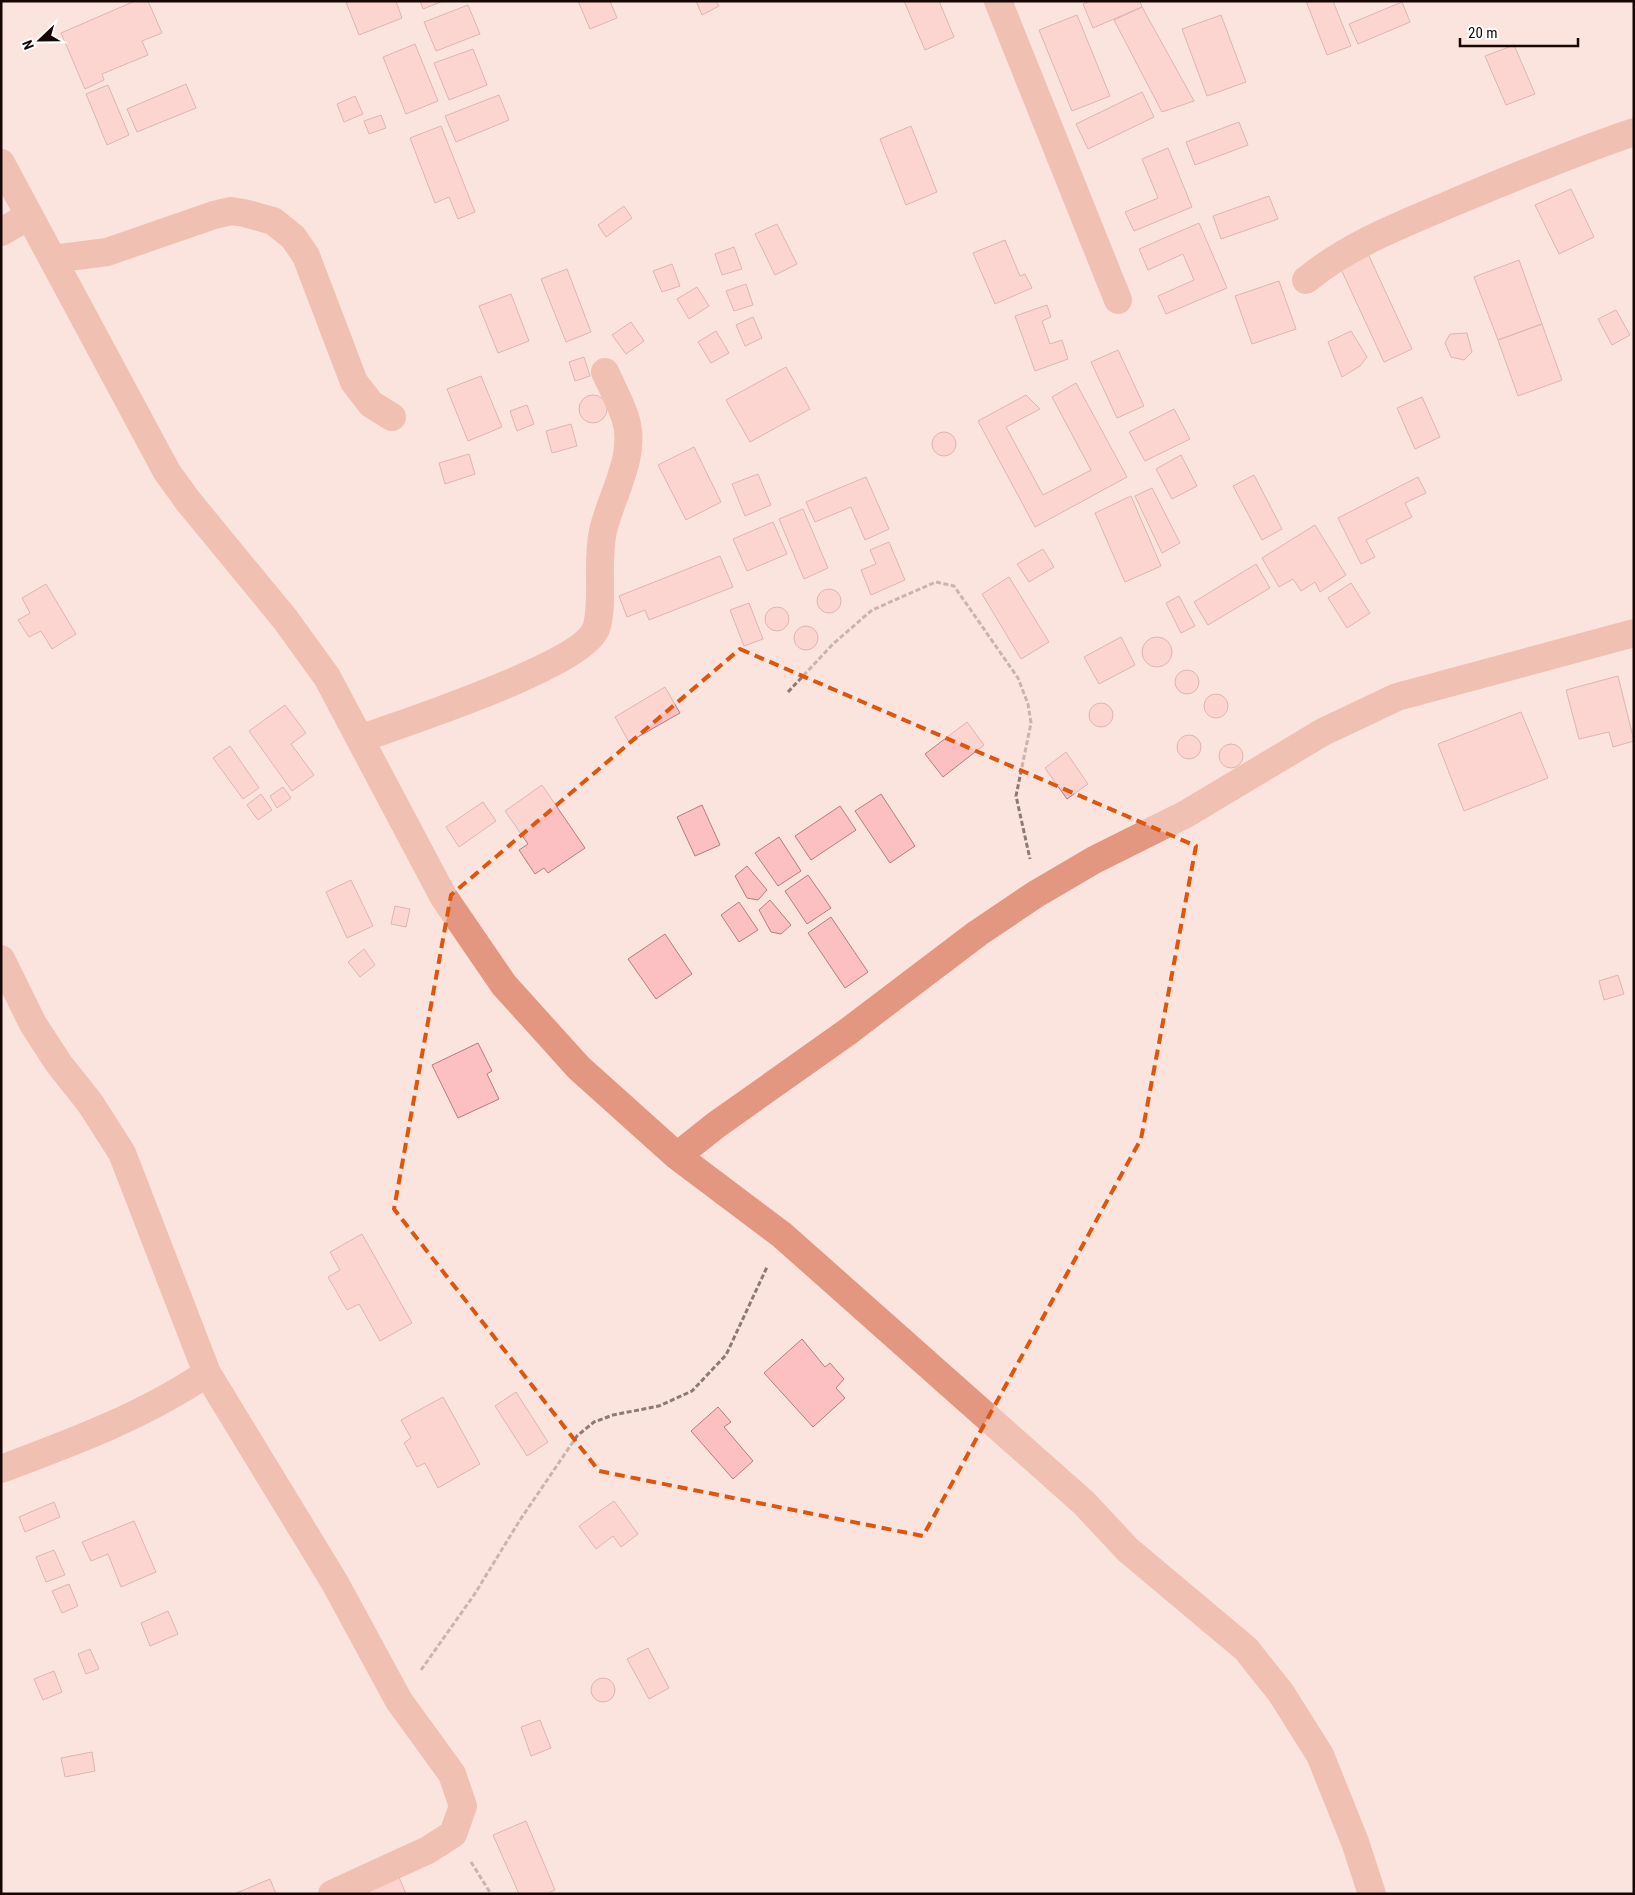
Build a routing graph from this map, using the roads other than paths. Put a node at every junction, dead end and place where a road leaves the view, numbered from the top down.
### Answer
1 (998, 1) edge
2 (1634, 132) edge
3 (1, 163) edge
4 (29, 216) junction
5 (1, 232) edge
6 (54, 259) junction
7 (1306, 280) dead end
8 (1118, 300) dead end
9 (605, 372) dead end
10 (392, 416) dead end
11 (1634, 633) edge
12 (360, 738) junction
13 (1, 959) edge
14 (677, 1156) junction
15 (207, 1373) junction
16 (1, 1469) edge
17 (332, 1894) edge
18 (1372, 1894) edge

1 - 8 street
2 - 7 street
3 - 4 street
4 - 5 street
4 - 6 street
6 - 10 street
6 - 12 street
9 - 12 street
11 - 14 street
12 - 14 street
13 - 15 street
14 - 18 street
15 - 16 street
15 - 17 street

